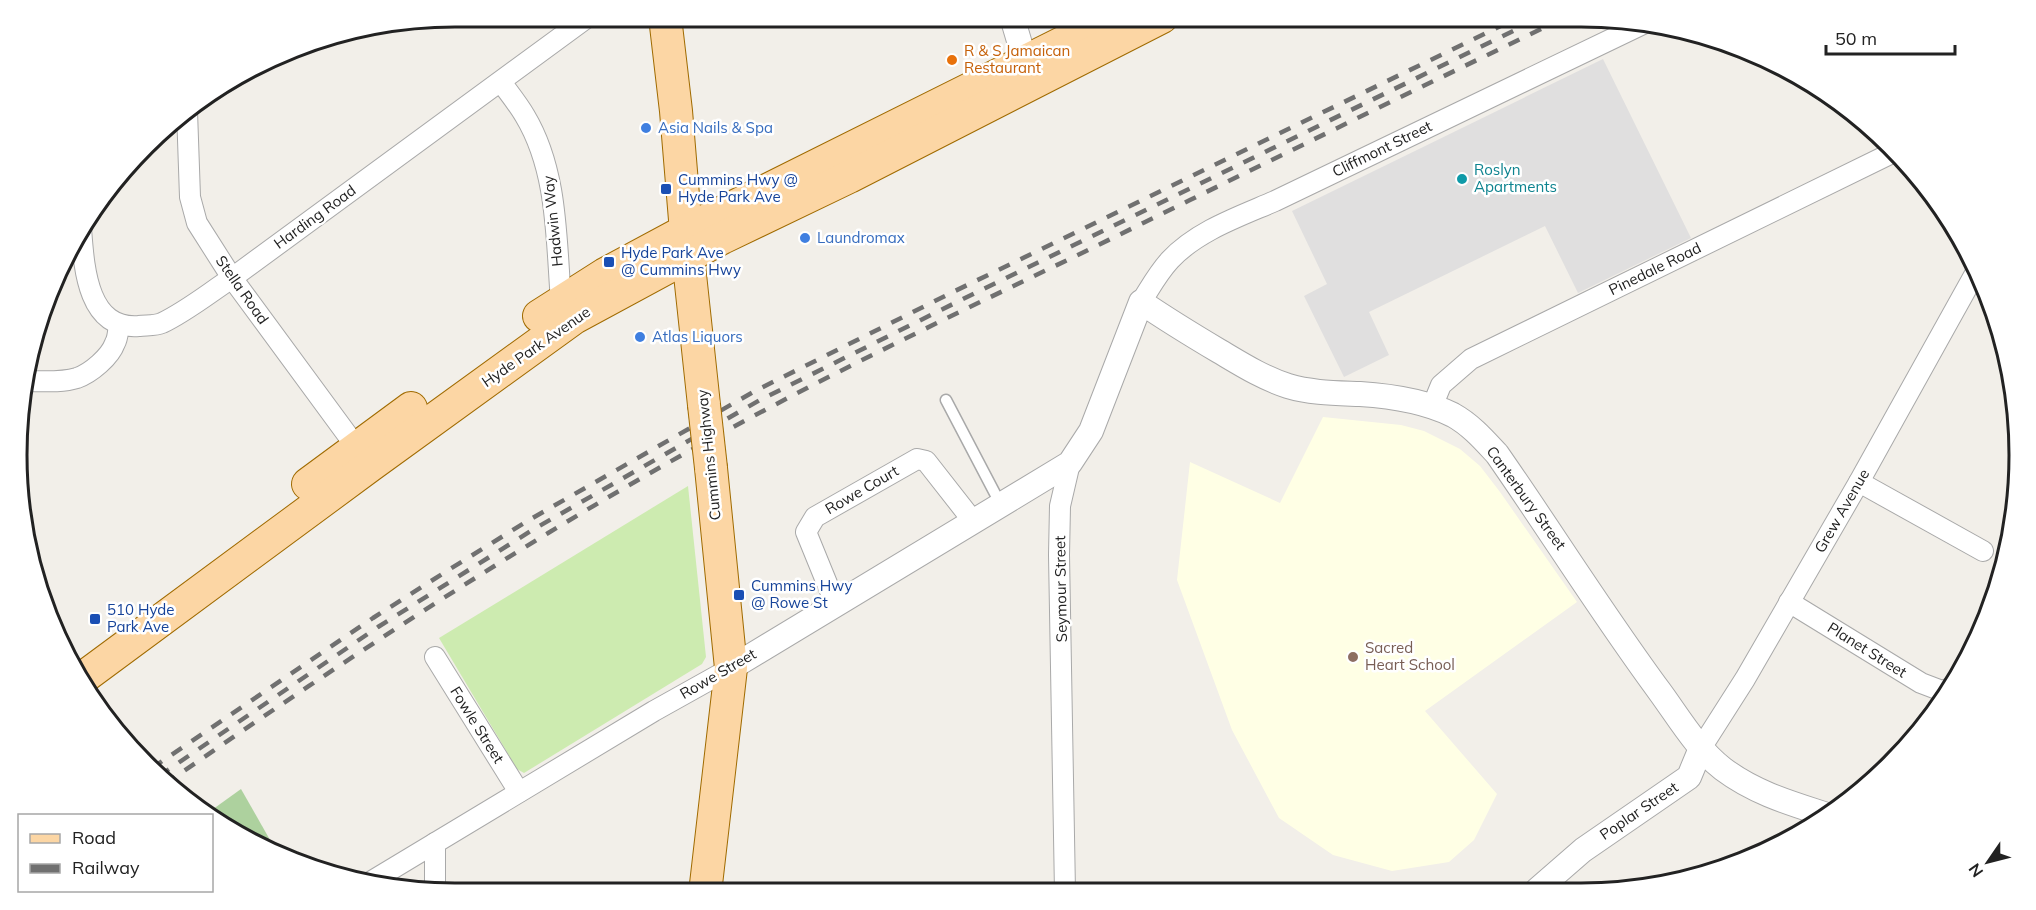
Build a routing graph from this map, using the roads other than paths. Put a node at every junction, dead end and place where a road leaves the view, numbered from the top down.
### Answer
1 (574, 27) edge
2 (666, 27) edge
3 (1015, 27) edge
4 (1097, 27) edge
5 (1136, 27) edge
6 (1630, 30) edge
7 (1028, 72) junction
8 (501, 82) junction
9 (187, 121) edge
10 (1887, 155) edge
11 (687, 243) junction
12 (83, 244) edge
13 (232, 278) junction
14 (1971, 280) edge
15 (561, 301) junction
16 (1141, 302) junction
17 (119, 325) junction
18 (34, 381) edge
19 (946, 400) dead end
20 (1432, 407) junction
21 (364, 456) junction
22 (1070, 463) junction
23 (1859, 482) junction
24 (1001, 505) junction
25 (973, 522) junction
26 (1983, 550) dead end
27 (1789, 602) junction
28 (835, 603) junction
29 (77, 655) edge
30 (435, 657) dead end
31 (730, 668) junction
32 (87, 674) edge
33 (1939, 690) edge
34 (1701, 748) junction
35 (519, 792) junction
36 (1818, 812) edge
37 (435, 843) junction
38 (379, 876) edge
39 (435, 882) edge
40 (706, 883) edge
41 (1065, 883) edge
42 (1545, 883) edge

1 - 8 street, Harding Road
2 - 11 main road, Cummins Highway
3 - 7 street
4 - 7 main road, Hyde Park Avenue
5 - 7 main road, Hyde Park Avenue
6 - 16 street, Cliffmont Street
7 - 11 main road, Hyde Park Avenue
8 - 13 street, Harding Road
8 - 15 street, Hadwin Way
9 - 13 street, Stella Road
10 - 20 street, Pinedale Road
11 - 15 main road, Hyde Park Avenue
11 - 21 main road, Hyde Park Avenue
11 - 31 main road, Cummins Highway, bridge
12 - 17 street
13 - 17 street, Harding Road
13 - 21 street, Stella Road
14 - 23 street, Grew Avenue
15 - 21 main road, Hyde Park Avenue
16 - 20 street, Canterbury Street
16 - 22 street, Seymour Street
17 - 18 street
19 - 24 lane
20 - 34 street, Canterbury Street
21 - 29 main road, Hyde Park Avenue
21 - 32 main road, Hyde Park Avenue
22 - 24 street, Rowe Street
22 - 41 street, Seymour Street
23 - 26 street
23 - 27 street, Grew Avenue
24 - 25 street, Rowe Street
25 - 28 street, Rowe Street
25 - 28 street, Rowe Court
27 - 33 street, Planet Street
27 - 34 street, Grew Avenue
28 - 31 street, Rowe Street
30 - 35 street, Fowle Street
31 - 35 street, Rowe Street
31 - 40 main road, Cummins Highway
34 - 36 street
34 - 42 street, Poplar Street
35 - 37 street, Rowe Street
37 - 38 street, Rowe Street
37 - 39 street

